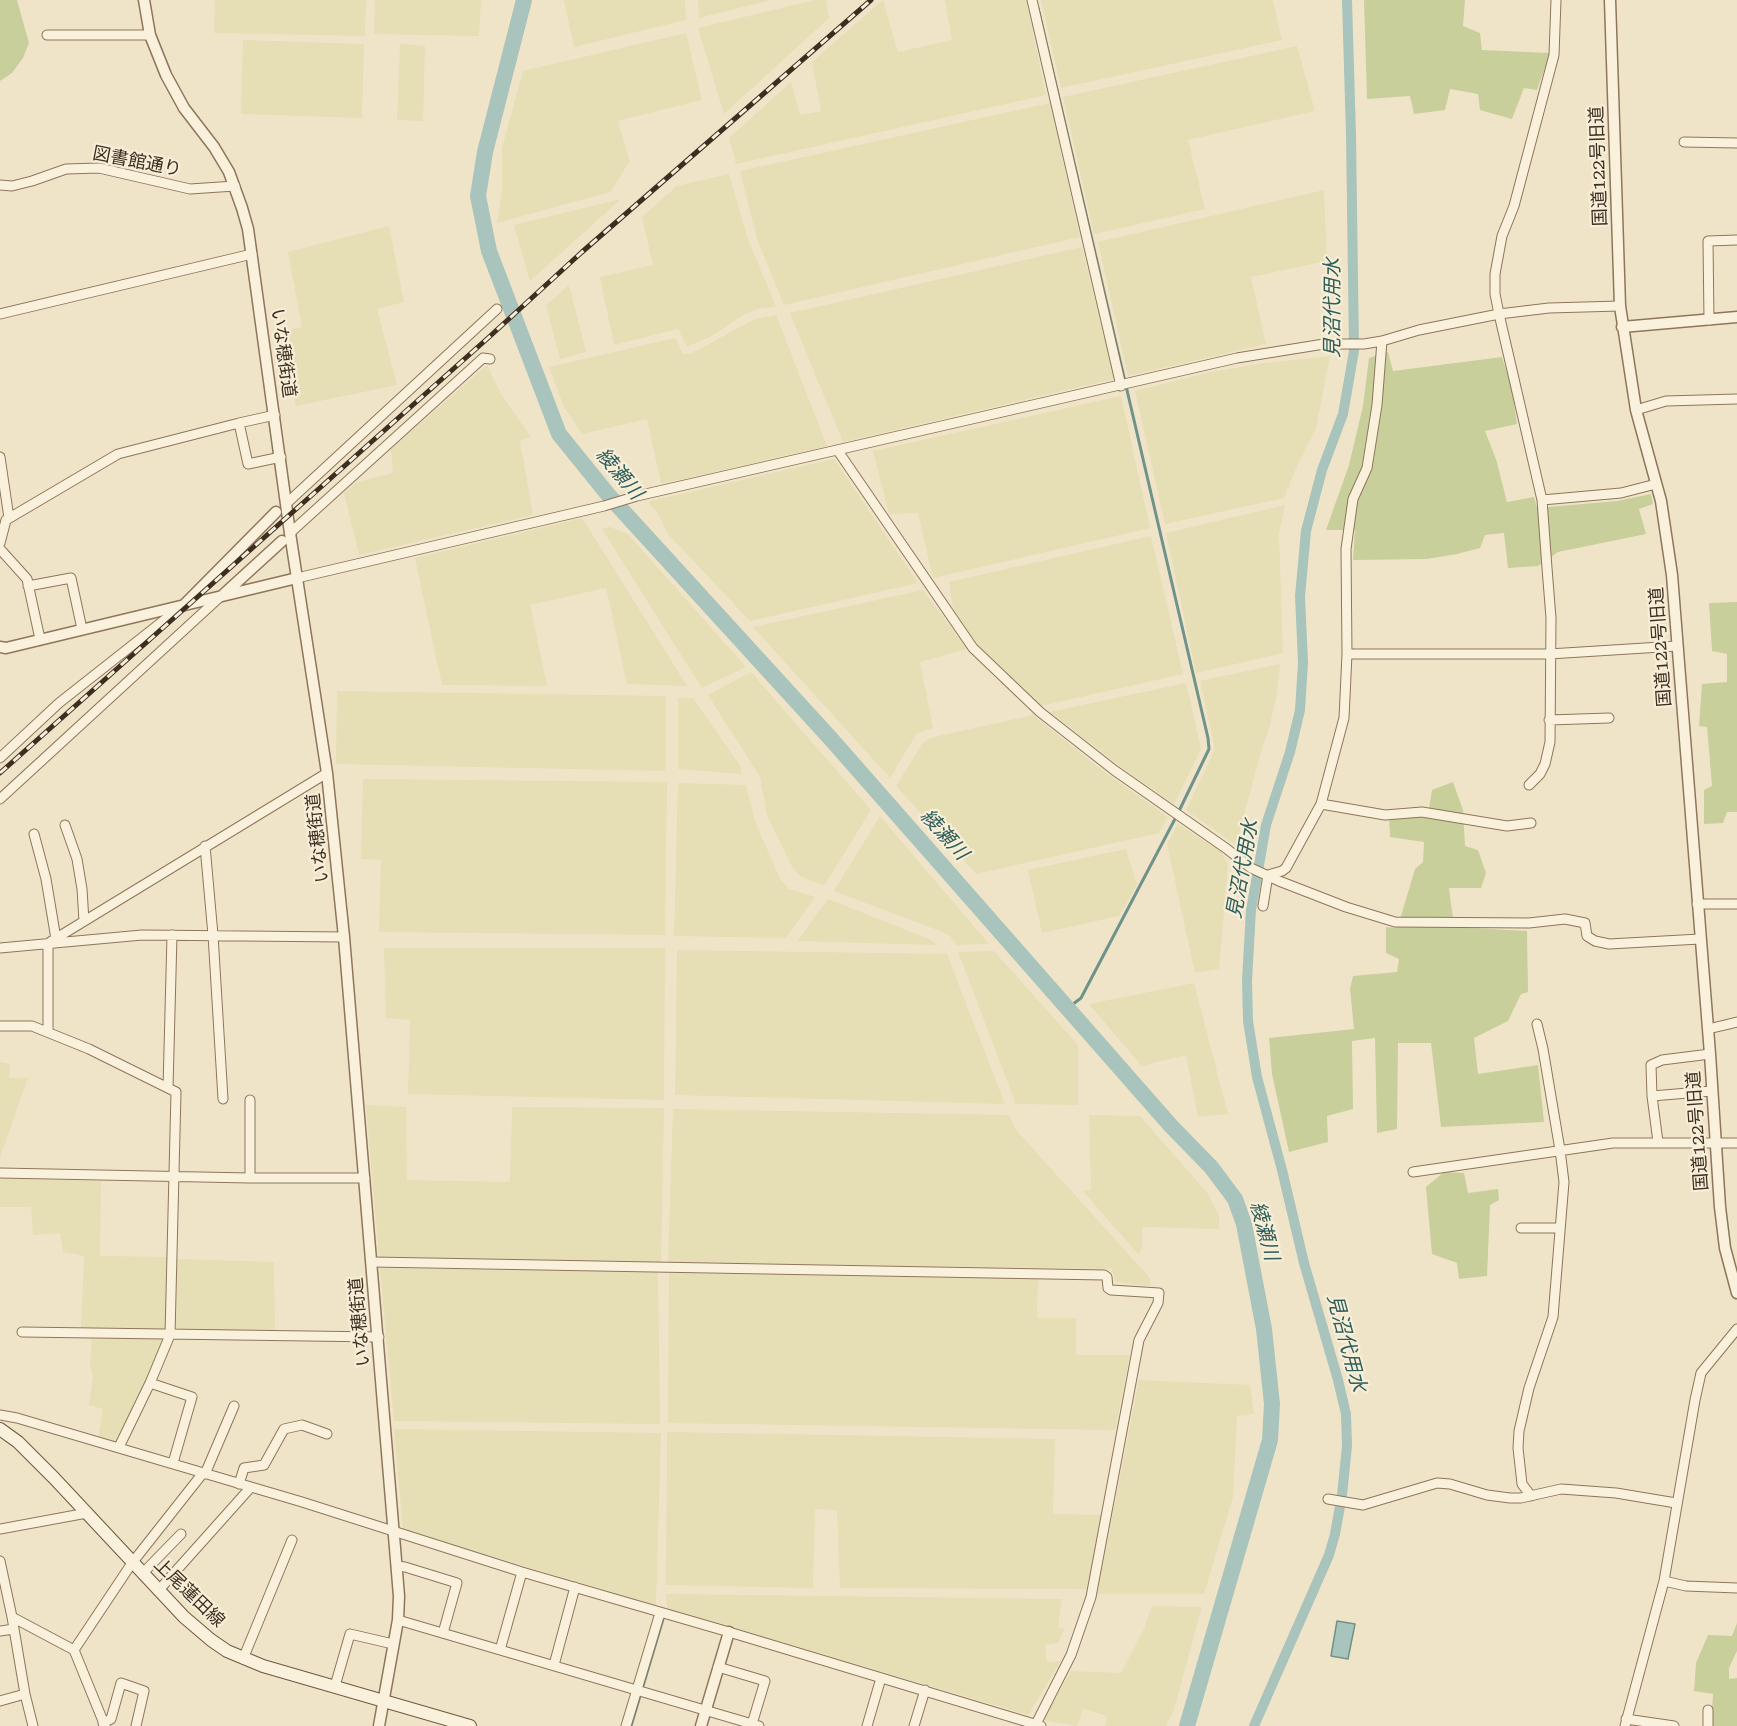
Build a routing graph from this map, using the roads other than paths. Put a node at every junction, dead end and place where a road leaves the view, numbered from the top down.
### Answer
1 (144, 0) edge
2 (1032, 0) edge
3 (1556, 0) edge
4 (1610, 0) edge
5 (47, 34) dead end
6 (150, 35) junction
7 (1684, 142) dead end
8 (1737, 143) edge
9 (0, 185) edge
10 (235, 186) junction
11 (1737, 240) edge
12 (252, 254) junction
13 (1620, 306) junction
14 (497, 309) dead end
15 (0, 314) edge
16 (1499, 314) junction
17 (1737, 317) edge
18 (1709, 320) junction
19 (1622, 327) junction
20 (1382, 341) junction
21 (490, 359) dead end
22 (1121, 386) junction
23 (1737, 399) edge
24 (1636, 410) junction
25 (275, 415) junction
26 (239, 423) junction
27 (838, 451) junction
28 (0, 457) edge
29 (280, 457) junction
30 (1656, 484) junction
31 (1542, 500) junction
32 (286, 503) junction
33 (276, 512) dead end
34 (9, 518) junction
35 (286, 537) junction
36 (0, 543) edge
37 (0, 549) edge
38 (297, 578) junction
39 (28, 586) junction
40 (221, 596) junction
41 (184, 605) junction
42 (82, 629) junction
43 (40, 639) junction
44 (1677, 646) junction
45 (0, 647) edge
46 (1347, 654) junction
47 (1549, 654) junction
48 (1609, 718) dead end
49 (1550, 720) junction
50 (0, 758) edge
51 (327, 773) junction
52 (1529, 785) dead end
53 (0, 799) edge
54 (1321, 804) junction
55 (1531, 823) dead end
56 (65, 825) dead end
57 (34, 834) dead end
58 (206, 846) junction
59 (1266, 874) junction
60 (1697, 904) junction
61 (1737, 904) edge
62 (1263, 906) dead end
63 (84, 921) junction
64 (172, 935) junction
65 (213, 935) junction
66 (344, 937) junction
67 (1700, 939) junction
68 (52, 941) junction
69 (0, 948) edge
70 (1737, 1022) edge
71 (1537, 1024) dead end
72 (0, 1026) edge
73 (1708, 1029) junction
74 (48, 1032) junction
75 (1710, 1054) junction
76 (168, 1088) junction
77 (1712, 1091) junction
78 (1652, 1096) junction
79 (223, 1099) dead end
80 (250, 1100) dead end
81 (1658, 1142) junction
82 (1715, 1142) junction
83 (1737, 1143) edge
84 (1560, 1149) junction
85 (1413, 1172) dead end
86 (0, 1173) edge
87 (174, 1177) junction
88 (250, 1178) junction
89 (365, 1178) junction
90 (1521, 1228) dead end
91 (1558, 1228) junction
92 (372, 1262) junction
93 (1737, 1293) edge
94 (1737, 1329) edge
95 (22, 1332) dead end
96 (170, 1335) junction
97 (379, 1337) junction
98 (150, 1383) junction
99 (234, 1406) dead end
100 (0, 1415) edge
101 (0, 1429) edge
102 (327, 1434) dead end
103 (118, 1447) junction
104 (173, 1463) junction
105 (204, 1474) junction
106 (238, 1484) junction
107 (251, 1487) junction
108 (1531, 1496) junction
109 (1331, 1500) dead end
110 (1676, 1503) junction
111 (87, 1513) junction
112 (0, 1529) edge
113 (394, 1531) junction
114 (181, 1534) dead end
115 (292, 1540) dead end
116 (0, 1561) edge
117 (132, 1563) junction
118 (396, 1566) junction
119 (522, 1572) junction
120 (142, 1574) junction
121 (1664, 1581) junction
122 (575, 1587) junction
123 (1737, 1587) edge
124 (158, 1591) junction
125 (660, 1613) junction
126 (12, 1617) junction
127 (398, 1620) junction
128 (14, 1629) junction
129 (0, 1631) edge
130 (729, 1632) junction
131 (443, 1633) junction
132 (393, 1644) junction
133 (75, 1650) junction
134 (500, 1650) junction
135 (243, 1659) junction
136 (554, 1665) junction
137 (718, 1667) junction
138 (882, 1678) junction
139 (335, 1686) junction
140 (637, 1690) junction
141 (925, 1690) junction
142 (25, 1694) junction
143 (383, 1700) junction
144 (0, 1701) edge
145 (706, 1710) junction
146 (1708, 1710) dead end
147 (1625, 1722) edge
148 (104, 1724) edge
149 (756, 1725) edge
150 (1037, 1725) edge
151 (33, 1726) edge
152 (136, 1726) edge
153 (379, 1726) edge
154 (470, 1726) edge
155 (626, 1726) edge
156 (701, 1726) edge
157 (867, 1726) edge
158 (914, 1726) edge
159 (1674, 1726) edge
160 (1708, 1726) edge

1 - 6 street, いな穂街道
2 - 22 street
3 - 16 street
4 - 13 street, 国道122号旧道
5 - 6 street
6 - 10 street, いな穂街道
7 - 8 street
9 - 10 street, 図書館通り
10 - 12 street, いな穂街道
11 - 18 street
12 - 15 street
12 - 25 street, いな穂街道
13 - 16 street
13 - 19 street, 国道122号旧道
14 - 32 street
16 - 20 street
16 - 31 street
17 - 18 street
18 - 19 street
19 - 24 street, 国道122号旧道
20 - 22 street
20 - 46 street
21 - 35 street
22 - 27 street
23 - 24 street
24 - 30 street, 国道122号旧道
25 - 26 street
25 - 29 street, いな穂街道
26 - 29 street
26 - 34 street
27 - 38 street
27 - 59 street
28 - 34 street
29 - 32 street, いな穂街道
30 - 31 street
30 - 44 street, 国道122号旧道
31 - 47 street
32 - 35 street, いな穂街道
33 - 41 street
34 - 36 street
35 - 38 street, いな穂街道
35 - 40 street
37 - 39 street
38 - 40 street
38 - 51 street, いな穂街道
39 - 42 street
39 - 43 street
40 - 41 street
40 - 53 street
41 - 42 street
41 - 50 street
42 - 43 street
43 - 45 street
44 - 47 street
44 - 60 street, 国道122号旧道
46 - 47 street
46 - 54 street
47 - 49 street
48 - 49 street
49 - 52 street
51 - 58 street
51 - 66 street, いな穂街道
54 - 55 street
54 - 59 street
56 - 63 street
57 - 68 street
58 - 63 street
58 - 65 street
59 - 62 street
59 - 67 street
60 - 61 street
60 - 67 street, 国道122号旧道
63 - 68 street
64 - 65 street
64 - 68 street
64 - 76 street
65 - 66 street
65 - 79 street
66 - 89 street, いな穂街道
67 - 73 street, 国道122号旧道
68 - 69 street
68 - 74 street
70 - 73 street
71 - 84 street
72 - 74 street
73 - 75 street, 国道122号旧道
74 - 76 street
75 - 77 street, 国道122号旧道
75 - 78 street
76 - 87 street
77 - 78 street
77 - 82 street, 国道122号旧道
78 - 81 street
80 - 88 street
81 - 82 street
81 - 84 street
82 - 83 street
82 - 93 street, 国道122号旧道
84 - 85 street
84 - 91 street
86 - 87 street
87 - 88 street
87 - 96 street
88 - 89 street
89 - 92 street, いな穂街道
90 - 91 street
91 - 108 street
92 - 97 street, いな穂街道
92 - 150 street
94 - 110 street
95 - 96 street
96 - 97 street
96 - 98 street
97 - 113 street, いな穂街道
98 - 103 street
98 - 104 street
99 - 105 street
100 - 103 street
101 - 111 main road, 上尾蓮田線
102 - 106 street
103 - 104 street
104 - 105 street
105 - 106 street
105 - 117 street
106 - 107 street
107 - 113 street
107 - 124 street
108 - 109 street
108 - 110 street
110 - 121 street
111 - 112 street
111 - 117 main road, 上尾蓮田線
113 - 118 street, いな穂街道
113 - 119 street
114 - 120 street
115 - 135 street
116 - 126 street
117 - 120 main road, 上尾蓮田線
117 - 133 street
118 - 127 street, いな穂街道
118 - 131 street
119 - 122 street
119 - 134 street
120 - 124 main road, 上尾蓮田線
121 - 123 street
121 - 147 street
122 - 125 street
122 - 136 street
124 - 135 main road, 上尾蓮田線
125 - 130 street
125 - 140 street
126 - 128 street
126 - 133 street
127 - 131 street
127 - 132 street, いな穂街道
128 - 129 street
128 - 142 street
130 - 137 street
130 - 138 street
131 - 134 street
132 - 139 street
132 - 143 street, いな穂街道
133 - 148 street
134 - 136 street
135 - 139 main road, 上尾蓮田線
136 - 140 street
137 - 145 street
137 - 149 street
138 - 141 street
138 - 157 street
139 - 143 main road, 上尾蓮田線
140 - 145 street
140 - 155 street
141 - 150 street
141 - 158 street
142 - 144 street
142 - 151 street
143 - 153 street, いな穂街道
143 - 154 main road, 上尾蓮田線
145 - 149 street
145 - 156 street
146 - 160 street
147 - 159 street
148 - 152 street

